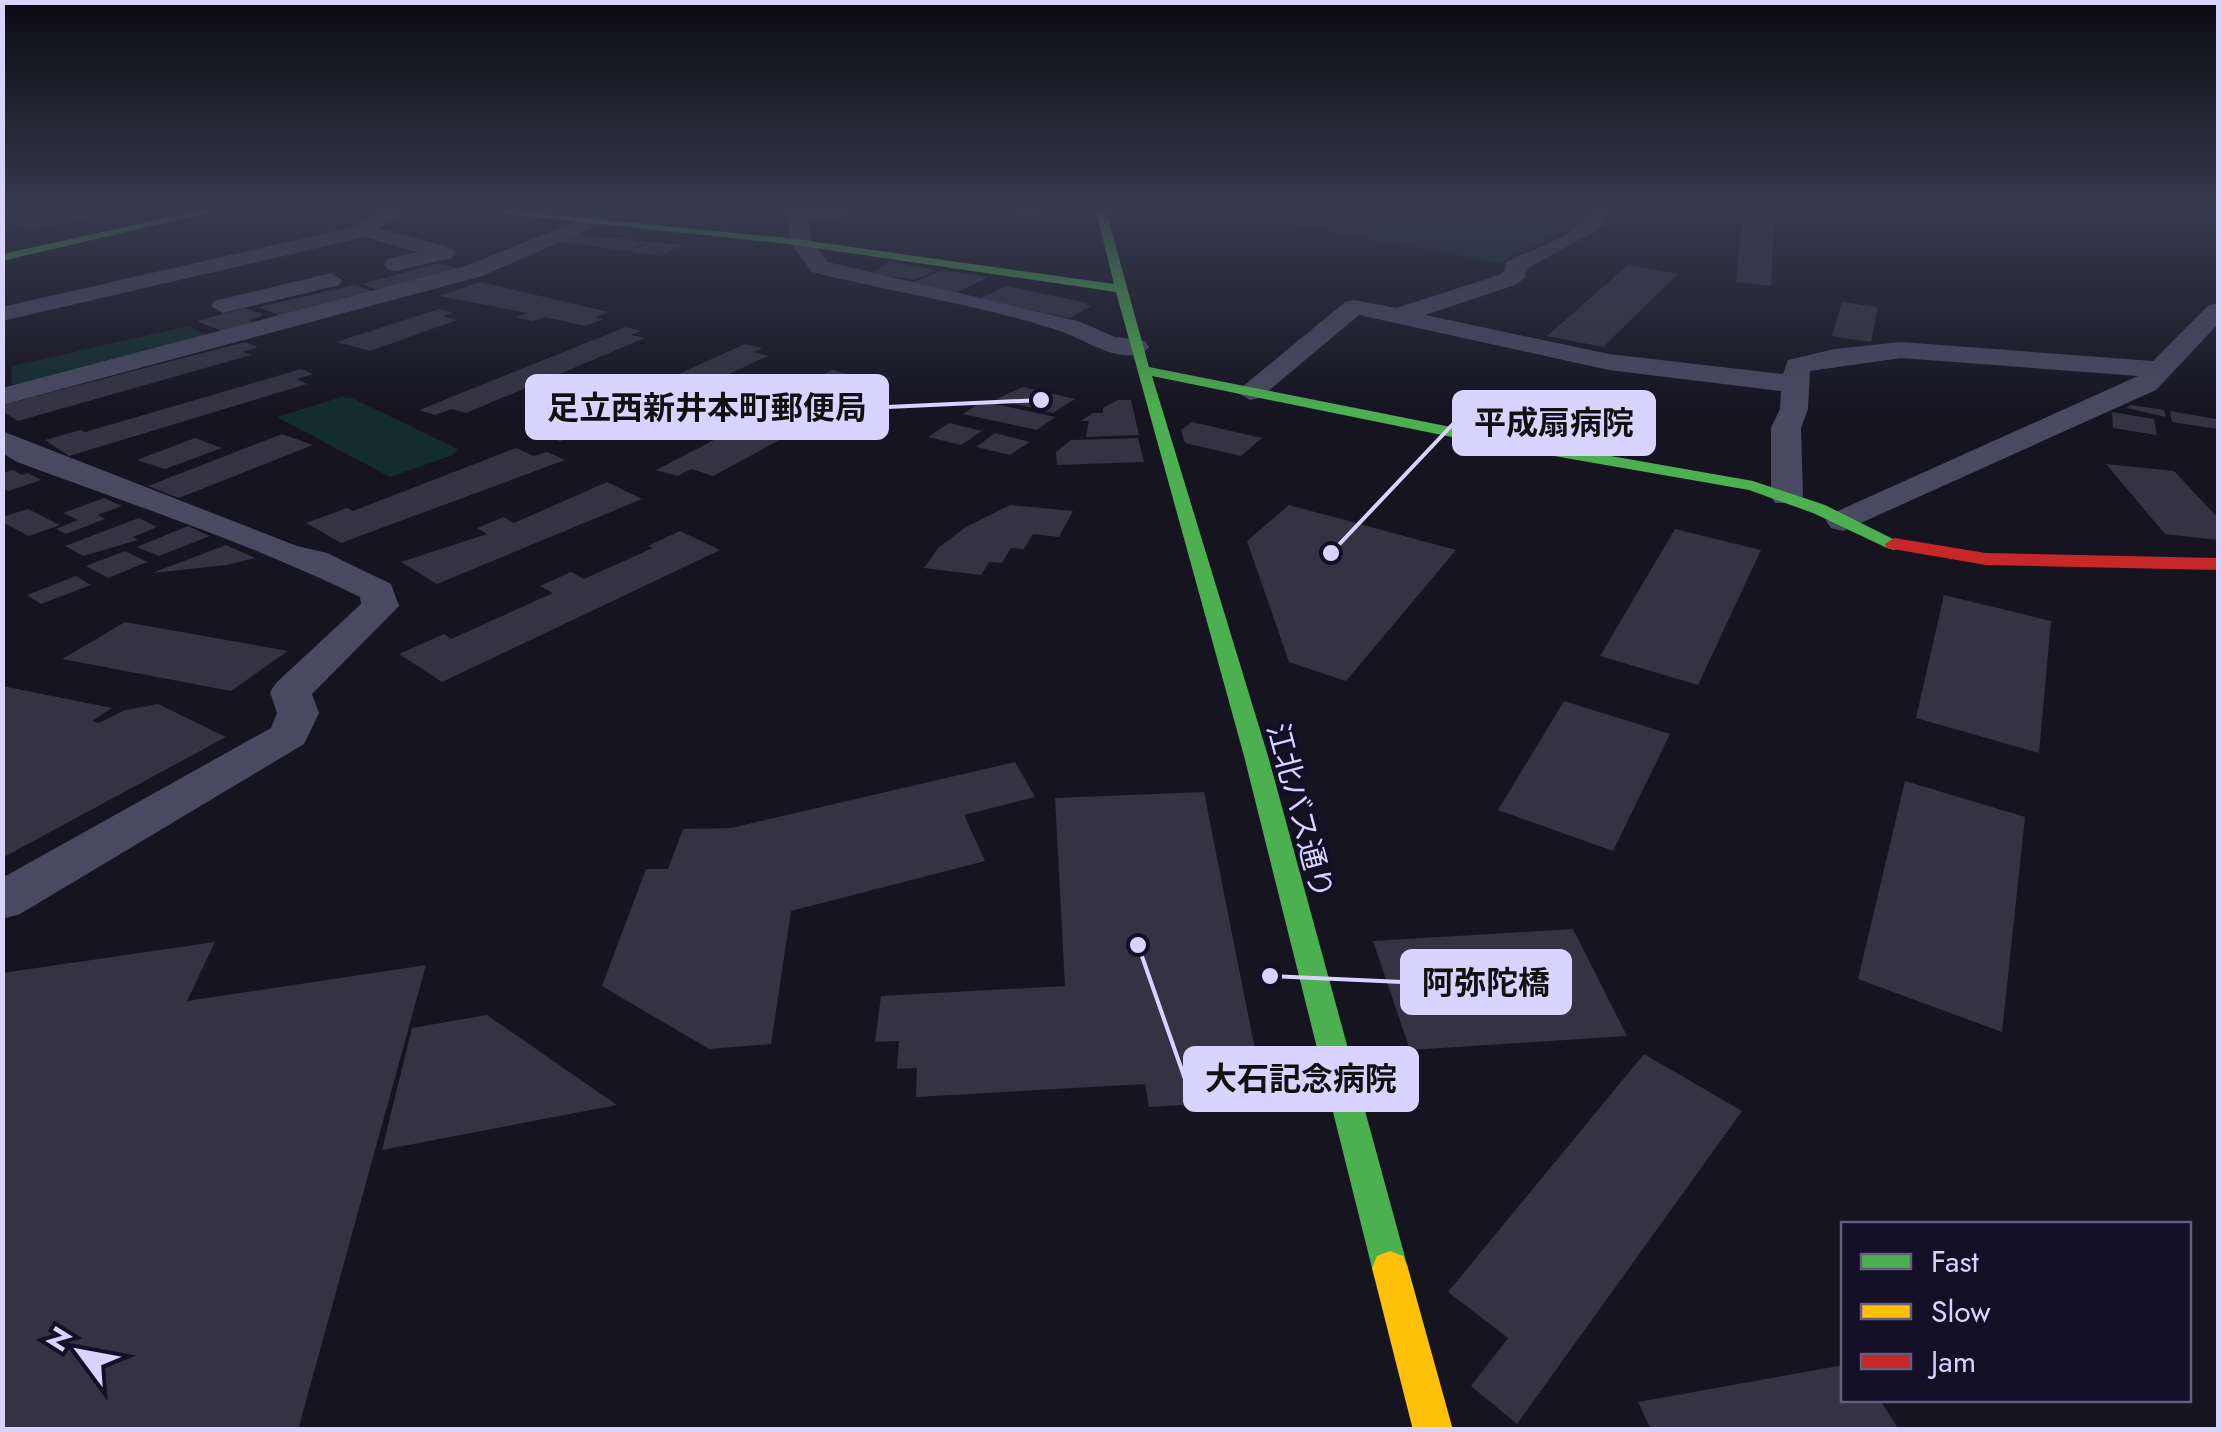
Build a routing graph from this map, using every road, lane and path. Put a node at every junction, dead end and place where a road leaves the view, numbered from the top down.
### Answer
1 (171, 278) edge
2 (341, 278) edge
3 (448, 278) edge
4 (858, 278) edge
5 (1039, 278) edge
6 (1119, 278) edge
7 (1510, 278) edge
8 (1122, 290) junction
9 (222, 306) dead end
10 (2218, 310) edge
11 (2, 314) edge
12 (1397, 316) junction
13 (1139, 359) junction
14 (2159, 370) junction
15 (1794, 384) junction
16 (1250, 392) junction
17 (2, 397) edge
18 (2, 440) edge
19 (1786, 496) junction
20 (1843, 521) junction
21 (2218, 564) edge
22 (2, 901) edge
23 (1433, 1430) edge

1 - 11 street
2 - 9 street
3 - 17 street
4 - 13 street
5 - 8 main road
6 - 8 main road, 江北バス通り
7 - 12 street
8 - 13 main road, 江北バス通り
10 - 14 street
12 - 15 street
12 - 16 street
13 - 16 main road
13 - 23 main road, 江北バス通り
14 - 15 street
14 - 20 street
15 - 19 street
16 - 19 main road
18 - 22 street
19 - 20 main road
20 - 21 main road

